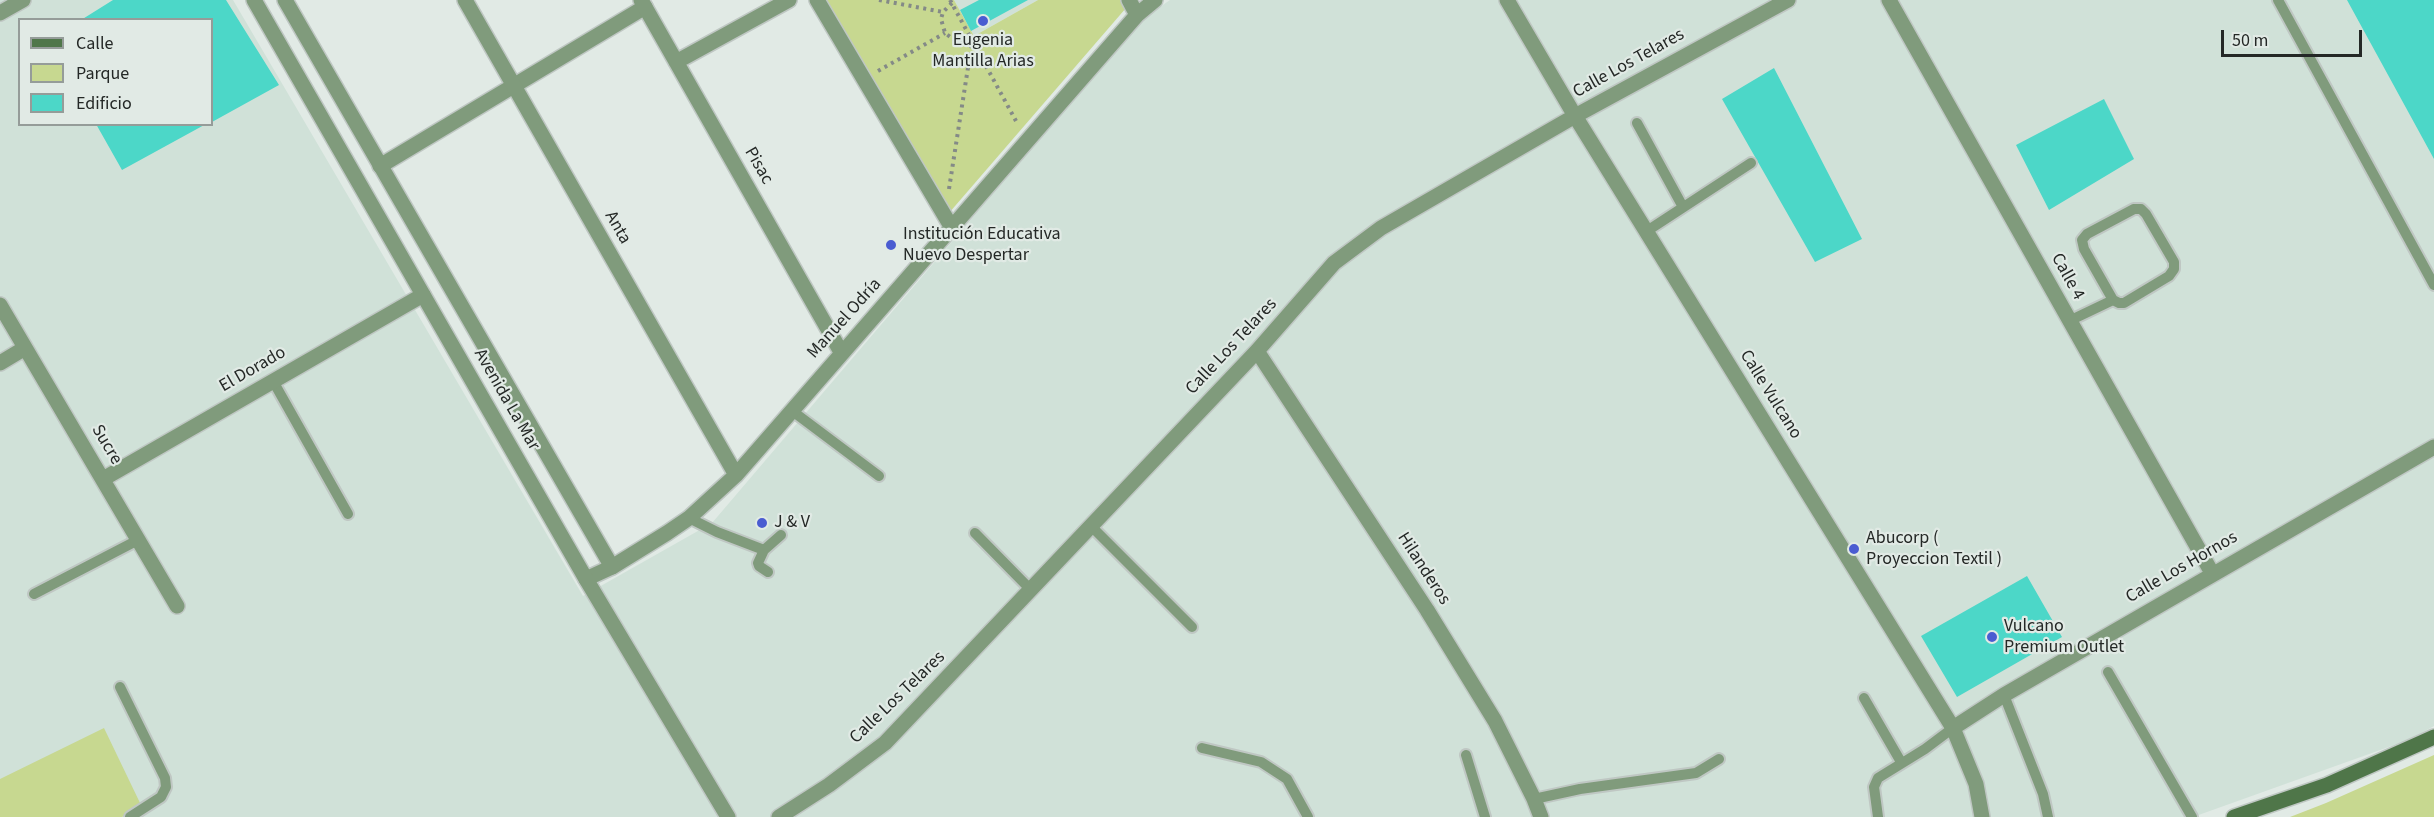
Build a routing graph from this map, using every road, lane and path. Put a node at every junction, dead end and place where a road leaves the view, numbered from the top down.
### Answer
1 (23, 0) edge
2 (254, 0) edge
3 (285, 0) edge
4 (465, 0) edge
5 (789, 0) edge
6 (817, 0) edge
7 (879, 0) edge
8 (1129, 0) edge
9 (1155, 0) edge
10 (1507, 0) edge
11 (1788, 0) edge
12 (1888, 0) edge
13 (2278, 0) edge
14 (951, 1) edge
15 (643, 4) edge
16 (943, 12) junction
17 (0, 13) edge
18 (1137, 15) junction
19 (945, 33) junction
20 (972, 41) junction
21 (676, 62) junction
22 (878, 71) dead end
23 (514, 86) junction
24 (1575, 116) junction
25 (1016, 121) dead end
26 (1637, 123) dead end
27 (1751, 163) dead end
28 (380, 166) junction
29 (948, 193) dead end
30 (1683, 207) junction
31 (952, 228) junction
32 (1647, 231) junction
33 (2434, 285) edge
34 (423, 295) junction
35 (2113, 300) junction
36 (0, 305) edge
37 (2069, 321) junction
38 (25, 348) junction
39 (1257, 351) junction
40 (841, 352) junction
41 (0, 363) edge
42 (273, 381) junction
43 (791, 410) junction
44 (2434, 447) edge
45 (736, 475) junction
46 (879, 476) dead end
47 (103, 479) junction
48 (348, 514) dead end
49 (689, 518) junction
50 (1091, 526) junction
51 (975, 534) dead end
52 (781, 535) dead end
53 (138, 540) junction
54 (764, 550) junction
55 (612, 567) junction
56 (768, 572) dead end
57 (2212, 573) junction
58 (586, 579) junction
59 (1031, 590) junction
60 (34, 594) dead end
61 (177, 606) dead end
62 (1192, 627) dead end
63 (2108, 672) dead end
64 (120, 687) dead end
65 (2004, 694) junction
66 (1864, 698) dead end
67 (1953, 728) junction
68 (2434, 737) edge
69 (1202, 748) dead end
70 (1466, 755) dead end
71 (1719, 759) dead end
72 (1901, 762) junction
73 (1534, 799) junction
74 (130, 817) edge
75 (728, 817) edge
76 (779, 817) edge
77 (1308, 817) edge
78 (1485, 817) edge
79 (1541, 817) edge
80 (1878, 817) edge
81 (1982, 817) edge
82 (2048, 817) edge
83 (2192, 817) edge
84 (2234, 817) edge

1 - 17 street
2 - 34 street, Avenida La Mar
3 - 28 street, Avenida La Mar
4 - 23 street, Anta
5 - 21 street
6 - 31 street
7 - 16 path
8 - 18 street
9 - 18 street, Manuel Odría
10 - 24 street, Calle Vulcano
11 - 24 street, Calle Los Telares
12 - 37 street, Calle 4
13 - 33 lane
14 - 16 path
14 - 20 path
15 - 21 street, Pisac
15 - 23 street
16 - 19 path
18 - 31 street, Manuel Odría
19 - 20 path
19 - 22 path
20 - 25 path
20 - 29 path
21 - 40 street, Pisac
23 - 28 street
23 - 45 street, Anta
24 - 32 street, Calle Vulcano
24 - 39 street, Calle Los Telares
26 - 30 lane
27 - 30 lane
28 - 55 street, Avenida La Mar
30 - 32 lane
31 - 40 street, Manuel Odría
32 - 67 street, Calle Vulcano
34 - 42 street, El Dorado
34 - 58 street, Avenida La Mar
35 - 35 lane
35 - 37 lane
36 - 38 street, Sucre
37 - 57 street, Calle 4
38 - 41 street
38 - 47 street, Sucre
39 - 50 street, Calle Los Telares
39 - 73 street, Hilanderos
40 - 43 street, Manuel Odría
42 - 47 street, El Dorado
42 - 48 lane
43 - 45 street, Manuel Odría
43 - 46 lane
44 - 57 street, Calle Los Hornos
45 - 49 street, Manuel Odría
47 - 53 street, Sucre
49 - 54 lane
49 - 55 street, Manuel Odría
50 - 59 street, Calle Los Telares
50 - 62 lane
51 - 59 lane
52 - 54 lane
53 - 60 lane
53 - 61 street, Sucre
54 - 56 lane
55 - 58 street, Manuel Odría
57 - 65 street, Calle Los Hornos
58 - 75 street, Avenida La Mar
59 - 76 street, Calle Los Telares
63 - 83 lane
64 - 74 lane
65 - 67 street, Calle Los Hornos
65 - 82 lane
66 - 72 lane
67 - 72 lane
67 - 81 street, Calle Vulcano
68 - 84 main road
69 - 77 lane
70 - 78 lane
71 - 73 lane
72 - 80 lane
73 - 79 street, Hilanderos

